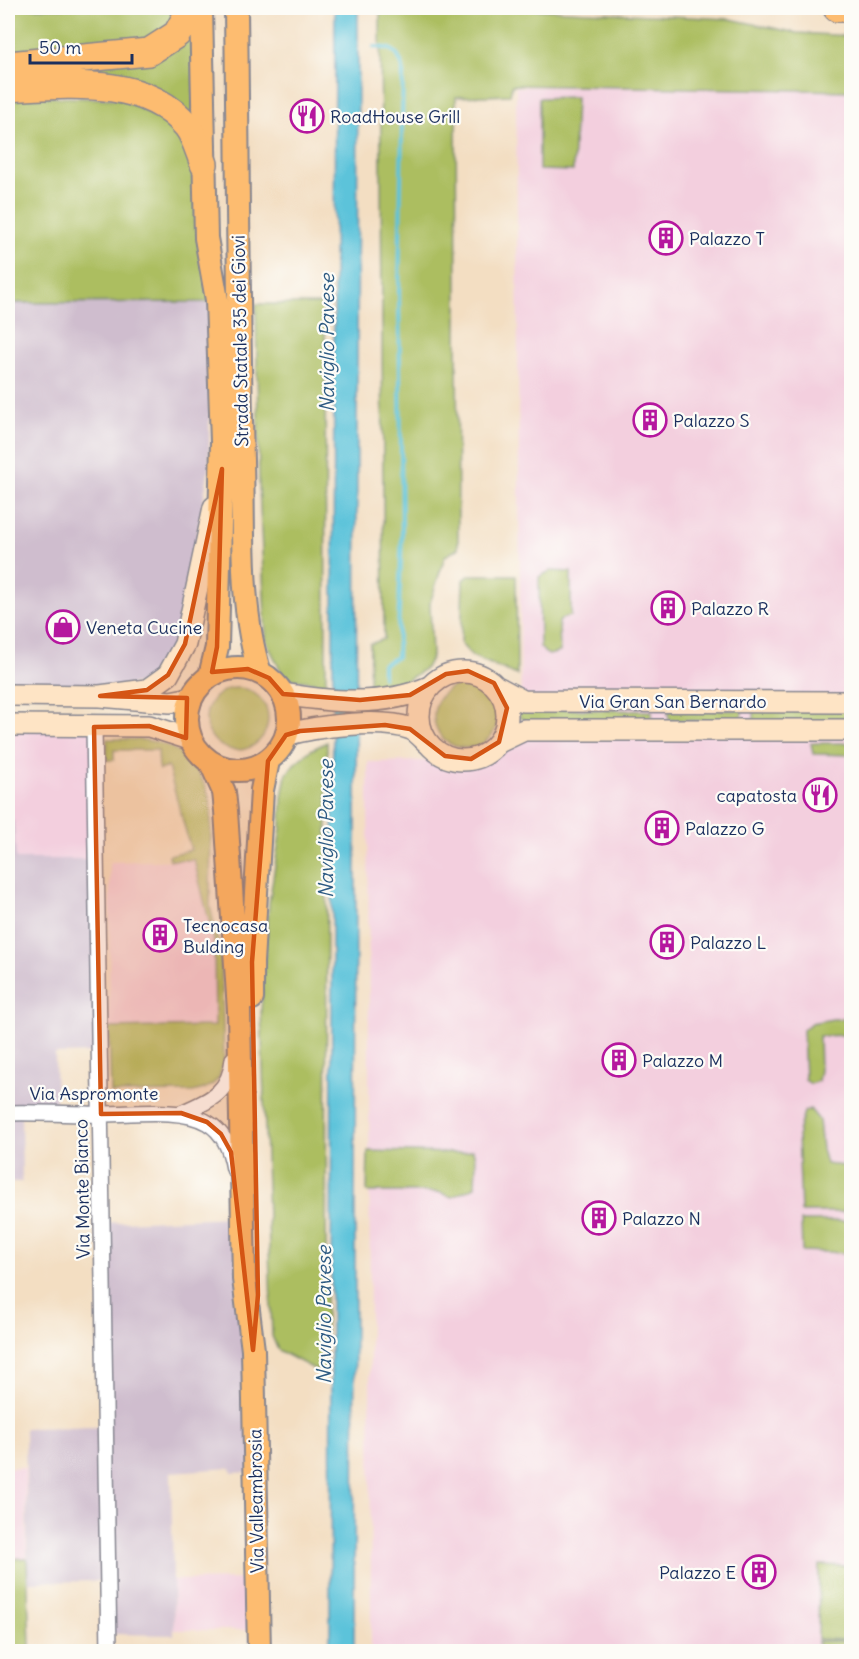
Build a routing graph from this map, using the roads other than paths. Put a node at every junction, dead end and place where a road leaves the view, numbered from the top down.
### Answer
1 (191, 8) edge
2 (201, 8) edge
3 (216, 8) edge
4 (236, 8) edge
5 (837, 8) edge
6 (852, 8) edge
7 (8, 65) edge
8 (8, 88) edge
9 (204, 164) junction
10 (217, 300) junction
11 (222, 469) junction
12 (260, 673) junction
13 (210, 676) junction
14 (429, 687) junction
15 (498, 688) junction
16 (283, 694) junction
17 (8, 695) edge
18 (100, 696) junction
19 (191, 698) junction
20 (852, 702) edge
21 (8, 725) edge
22 (94, 726) junction
23 (852, 730) edge
24 (286, 735) junction
25 (190, 739) junction
26 (500, 742) junction
27 (429, 744) junction
28 (268, 761) junction
29 (211, 763) junction
30 (237, 980) junction
31 (8, 1113) edge
32 (181, 1113) junction
33 (101, 1114) junction
34 (243, 1236) junction
35 (253, 1350) junction
36 (109, 1652) edge
37 (259, 1652) edge

1 - 7 highway
2 - 9 main road
3 - 10 main road, Strada Statale 35 dei Giovi
4 - 12 main road, Strada Statale 35 dei Giovi
5 - 6 highway
8 - 9 highway
9 - 10 main road
10 - 11 main road
11 - 13 main road
11 - 18 main road
12 - 13 main road
12 - 16 main road
13 - 19 main road
14 - 15 main road
14 - 16 main road
14 - 27 main road
15 - 20 main road, Via Gran San Bernardo
15 - 26 main road
16 - 24 main road
17 - 18 main road
18 - 19 main road
19 - 25 main road
21 - 22 main road
22 - 25 main road
22 - 33 street, Via Monte Bianco
23 - 26 main road, Via Gran San Bernardo
24 - 27 main road
24 - 28 main road
25 - 29 main road
26 - 27 main road
28 - 29 main road
28 - 35 main road
29 - 30 main road
30 - 32 street
30 - 34 main road
31 - 33 street, Via Aspromonte
32 - 33 street, Via Aspromonte
32 - 34 street
33 - 36 street, Via Monte Bianco
34 - 35 main road
35 - 37 main road, Via Valleambrosia

